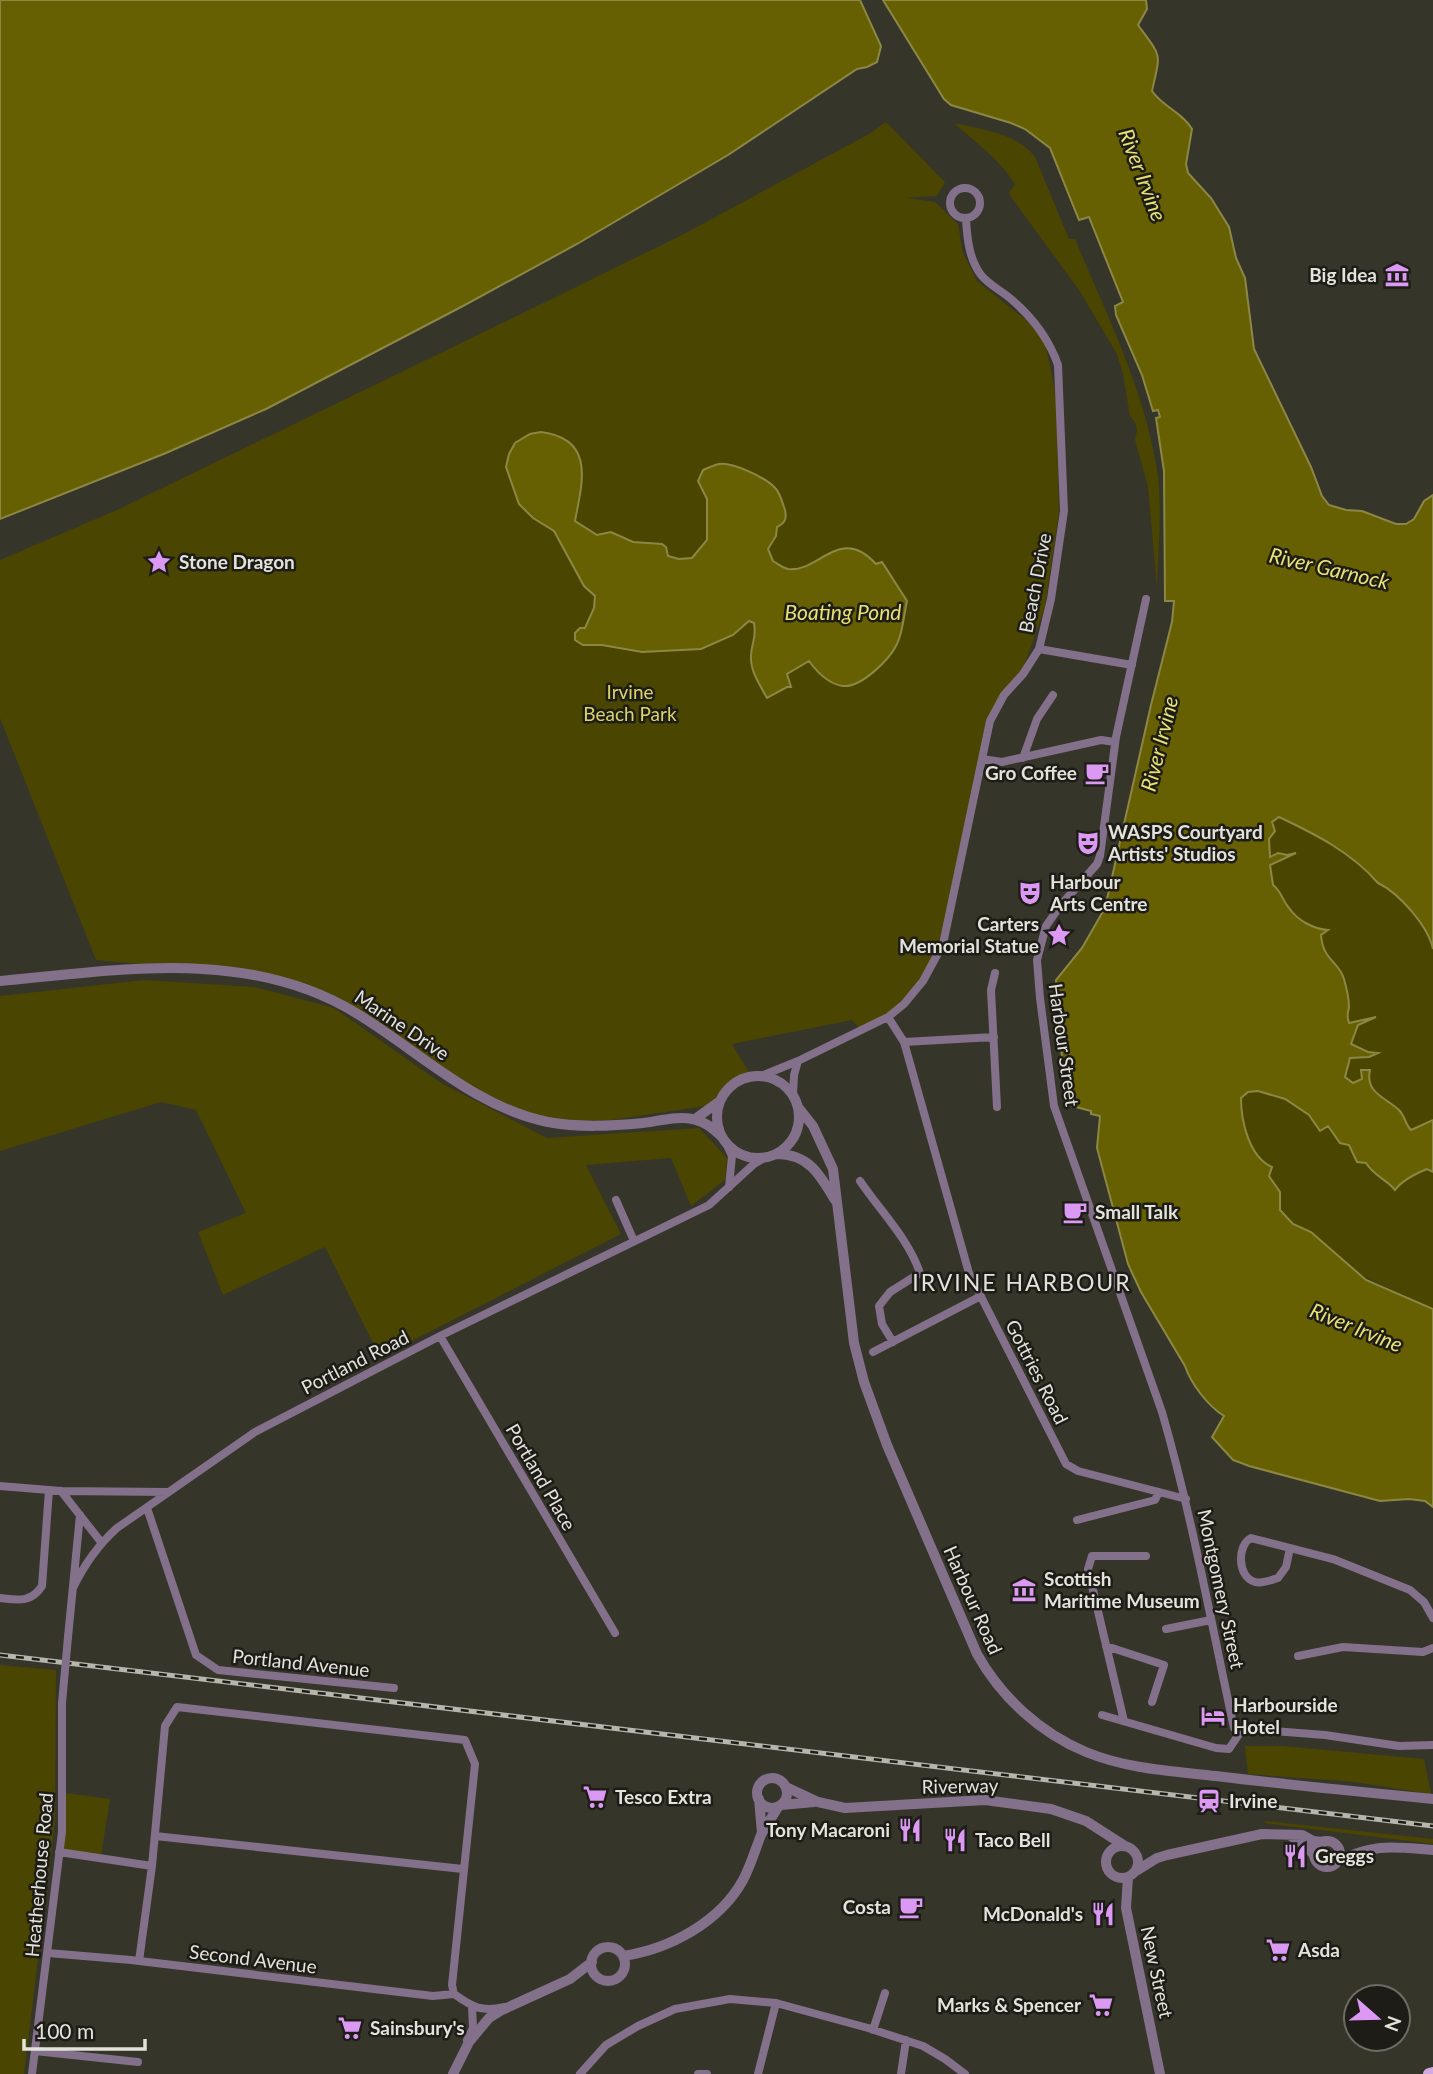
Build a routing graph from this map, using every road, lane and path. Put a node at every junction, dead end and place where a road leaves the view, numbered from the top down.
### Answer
1 (966, 218) dead end
2 (1146, 599) dead end
3 (1039, 649) junction
4 (1132, 665) junction
5 (1053, 695) dead end
6 (1115, 742) junction
7 (1023, 758) junction
8 (982, 759) junction
9 (995, 973) dead end
10 (0, 981) edge
11 (888, 1017) junction
12 (994, 1037) junction
13 (904, 1042) junction
14 (798, 1061) junction
15 (761, 1076) junction
16 (726, 1091) junction
17 (793, 1096) junction
18 (798, 1107) junction
19 (997, 1107) dead end
20 (695, 1119) junction
21 (724, 1140) junction
22 (771, 1156) junction
23 (860, 1181) dead end
24 (729, 1187) junction
25 (616, 1200) dead end
26 (837, 1203) junction
27 (634, 1241) junction
28 (981, 1296) junction
29 (440, 1336) junction
30 (893, 1342) junction
31 (873, 1353) dead end
32 (0, 1486) edge
33 (49, 1490) junction
34 (61, 1491) junction
35 (169, 1492) junction
36 (1159, 1492) junction
37 (1186, 1499) junction
38 (147, 1508) junction
39 (80, 1515) junction
40 (1077, 1520) dead end
41 (102, 1542) junction
42 (1290, 1548) junction
43 (1146, 1556) dead end
44 (73, 1588) junction
45 (0, 1598) edge
46 (1433, 1618) edge
47 (1211, 1620) junction
48 (1166, 1629) dead end
49 (615, 1633) dead end
50 (68, 1637) joint
51 (1106, 1646) junction
52 (1433, 1648) edge
53 (1298, 1656) dead end
54 (394, 1688) dead end
55 (1144, 1692) dead end
56 (1102, 1715) dead end
57 (1124, 1721) junction
58 (1239, 1728) junction
59 (1433, 1745) edge
60 (786, 1787) junction
61 (758, 1797) junction
62 (1433, 1799) edge
63 (818, 1802) junction
64 (780, 1806) junction
65 (1098, 1830) junction
66 (762, 1833) junction
67 (155, 1836) junction
68 (1291, 1836) junction
69 (1324, 1842) junction
70 (1130, 1849) junction
71 (1433, 1850) edge
72 (59, 1852) junction
73 (1109, 1852) junction
74 (1314, 1855) junction
75 (1157, 1858) junction
76 (1338, 1861) junction
77 (152, 1866) junction
78 (463, 1869) junction
79 (1132, 1874) junction
80 (48, 1953) junction
81 (624, 1960) junction
82 (139, 1961) junction
83 (592, 1962) junction
84 (597, 1977) junction
85 (569, 1979) junction
86 (886, 1993) dead end
87 (454, 1994) junction
88 (775, 2003) junction
89 (512, 2005) junction
90 (471, 2006) junction
91 (873, 2029) junction
92 (906, 2040) junction
93 (35, 2051) junction
94 (463, 2052) junction
95 (138, 2062) dead end
96 (32, 2074) edge
97 (453, 2074) edge
98 (580, 2074) edge
99 (698, 2074) edge
100 (707, 2074) edge
101 (758, 2074) edge
102 (901, 2074) edge
103 (965, 2074) edge
104 (1160, 2074) edge

1 - 3 street, Beach Drive
2 - 4 street, Harbour Street
3 - 4 street
3 - 8 street, Beach Drive
4 - 6 street, Harbour Street
5 - 7 street
6 - 7 street
6 - 37 street, Harbour Street
7 - 8 street
8 - 11 street, Beach Drive
9 - 12 street
10 - 20 street, Marine Drive
11 - 13 street, Gottries Road
11 - 14 street, Beach Drive
12 - 13 street
12 - 19 street
13 - 28 street, Gottries Road
14 - 15 street, Beach Drive
14 - 17 street
15 - 16 street
15 - 17 street
16 - 20 street
16 - 21 street
17 - 18 street
18 - 22 street
18 - 26 street, Harbour Road
20 - 21 street
21 - 22 street
21 - 24 street
22 - 24 street, Portland Road
22 - 26 street, Harbour Road
23 - 30 street
24 - 27 street, Portland Road
25 - 27 street
26 - 62 street, Harbour Road
27 - 29 street, Portland Road
28 - 30 street
28 - 36 street, Gottries Road
29 - 35 street, Portland Road
29 - 49 street, Portland Place
30 - 31 street
32 - 33 street
33 - 34 street
33 - 45 street
34 - 35 street
34 - 39 street
35 - 38 street, Portland Road
36 - 37 street, Gottries Road
36 - 40 street
37 - 47 street, Montgomery Street
38 - 41 street, Portland Road
38 - 54 street, Portland Avenue
39 - 41 street
39 - 44 street
41 - 44 street, Portland Road
42 - 42 street
42 - 46 street
43 - 51 street
44 - 50 street, Portland Road
47 - 48 street
47 - 58 street, Montgomery Street
50 - 72 street, Heatherhouse Road, bridge
51 - 55 street
51 - 57 street
52 - 53 street
56 - 57 street
57 - 58 street
58 - 59 street
60 - 61 street
60 - 63 street, Riverway
60 - 64 street
61 - 64 street
61 - 66 street
63 - 64 street, Riverway
63 - 65 street, Riverway
64 - 66 street
65 - 70 street, Riverway
65 - 73 street
66 - 81 street
67 - 77 street
67 - 78 street
67 - 78 street
68 - 69 street
68 - 74 street
68 - 75 street
69 - 74 street
69 - 76 street
70 - 73 street
70 - 75 street
70 - 79 street
71 - 76 street
72 - 77 street
72 - 80 street, Heatherhouse Road
73 - 79 street
74 - 76 street
75 - 79 street
77 - 82 street
78 - 87 street
79 - 104 street, New Street
80 - 82 street, Second Avenue
80 - 93 street, Heatherhouse Road
81 - 83 street
81 - 84 street
82 - 87 street, Second Avenue
83 - 84 street
83 - 85 street
84 - 85 street
85 - 89 street
86 - 91 street
87 - 90 street
88 - 91 street
88 - 98 street
88 - 101 street
89 - 90 street
89 - 94 street
90 - 94 street
91 - 92 street
92 - 102 street
92 - 103 street
93 - 95 street
93 - 96 street, Heatherhouse Road
94 - 97 street
99 - 100 street

